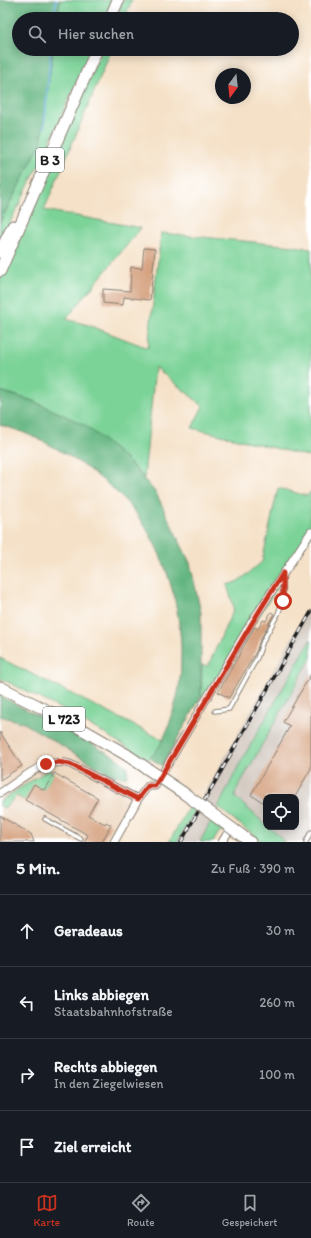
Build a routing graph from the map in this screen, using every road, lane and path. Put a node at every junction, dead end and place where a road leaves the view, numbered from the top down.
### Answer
1 (118, 0) edge
2 (113, 12) edge
3 (94, 56) edge
4 (94, 56) edge
5 (0, 252) edge
6 (0, 271) edge
7 (311, 532) edge
8 (283, 573) junction
9 (0, 687) edge
10 (215, 711) dead end
11 (0, 794) edge
12 (138, 799) junction
13 (45, 819) dead end
14 (311, 832) edge
15 (227, 834) dead end
16 (246, 838) edge
17 (80, 839) dead end
18 (114, 842) edge
19 (222, 842) edge
20 (306, 842) edge

1 - 2 main road
3 - 5 main road, B 3
4 - 6 main road, B 3
7 - 8 street
8 - 10 lane
8 - 12 street
9 - 16 main road, L 723, bridge
11 - 12 street
12 - 18 street
13 - 17 lane
14 - 20 lane
15 - 19 street

